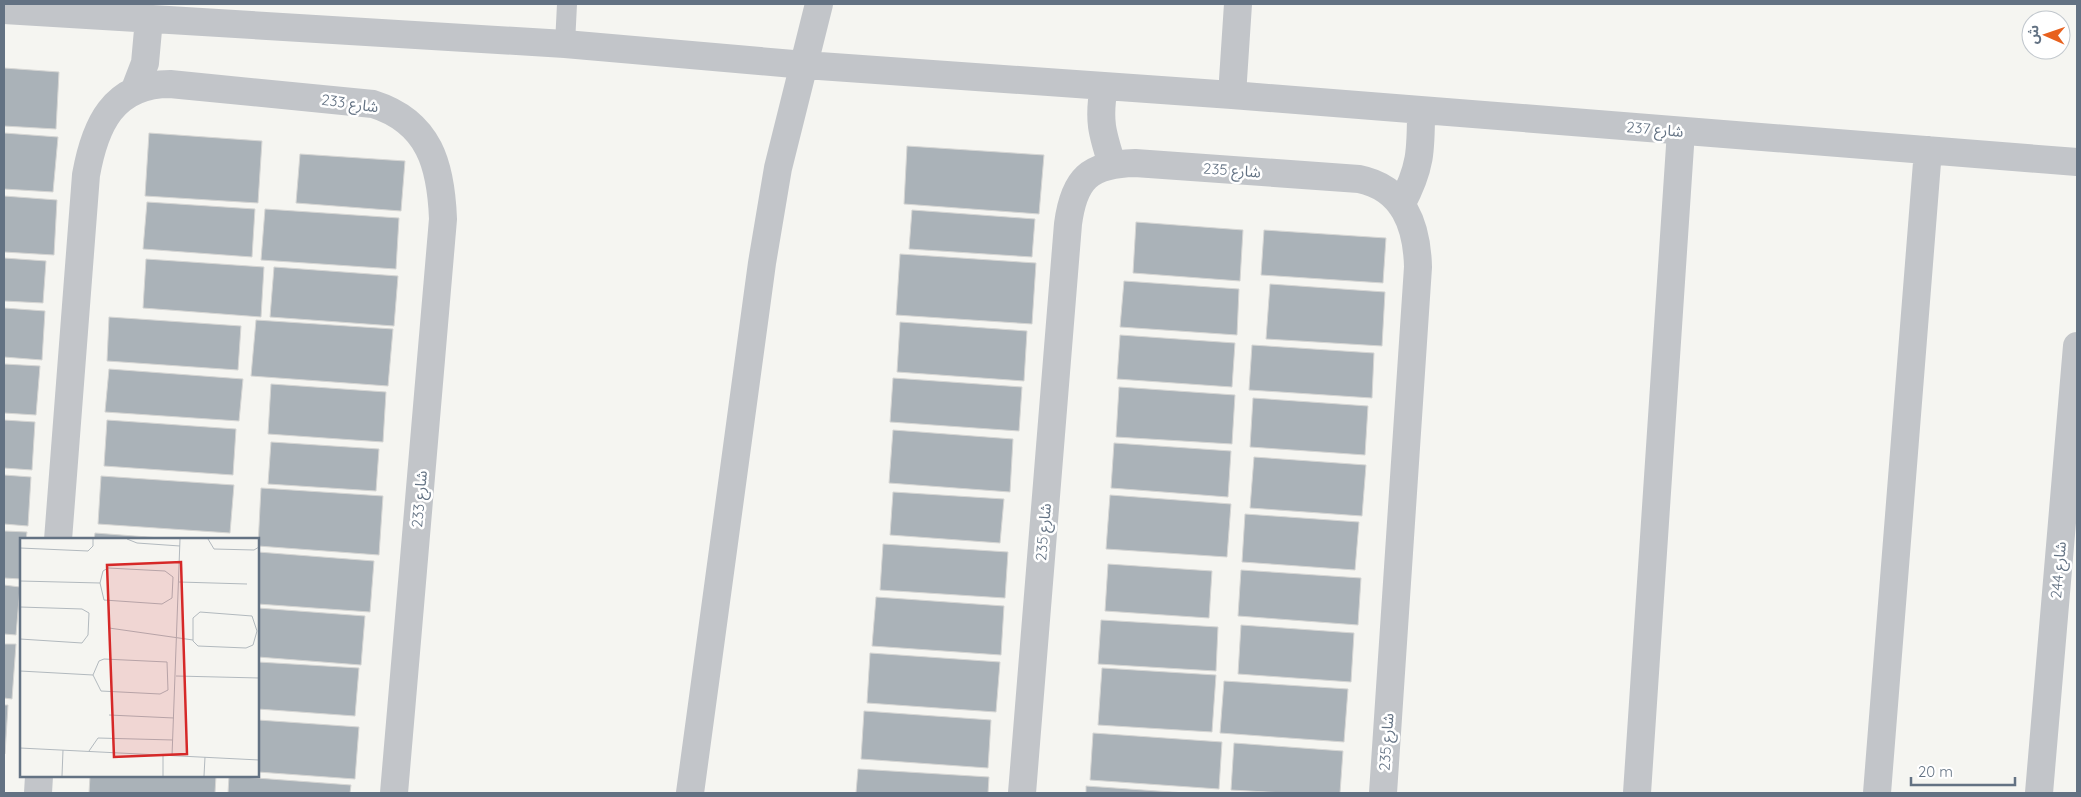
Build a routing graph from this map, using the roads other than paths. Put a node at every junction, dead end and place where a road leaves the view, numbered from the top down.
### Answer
1 (568, 4) edge
2 (819, 4) edge
3 (1238, 4) edge
4 (4, 10) edge
5 (219, 13) edge
6 (149, 19) junction
7 (565, 44) junction
8 (805, 65) junction
9 (1104, 86) junction
10 (135, 89) junction
11 (1232, 95) junction
12 (1421, 110) junction
13 (1681, 131) junction
14 (1928, 150) junction
15 (2077, 162) edge
16 (1112, 164) junction
17 (1401, 205) junction
18 (2077, 346) edge
19 (58, 538) edge
20 (40, 777) edge
21 (38, 793) edge
22 (394, 793) edge
23 (690, 793) edge
24 (1022, 793) edge
25 (1383, 793) edge
26 (1636, 793) edge
27 (1877, 793) edge
28 (2039, 793) edge

1 - 7 lane
2 - 8 street
3 - 11 street
4 - 6 street, شارع 237
5 - 6 street, شارع 237
5 - 7 street, شارع 237
6 - 10 street
7 - 8 street, شارع 237
8 - 9 street, شارع 237
8 - 23 street
9 - 11 street, شارع 237
9 - 16 street
10 - 19 street, شارع 233
10 - 22 street, شارع 233
11 - 12 street, شارع 237
12 - 13 street, شارع 237
12 - 17 street
13 - 14 street, شارع 237
13 - 26 street
14 - 15 street, شارع 237
14 - 27 street
16 - 17 street, شارع 235
16 - 24 street, شارع 235
17 - 25 street, شارع 235
18 - 28 street, شارع 244
20 - 21 street

